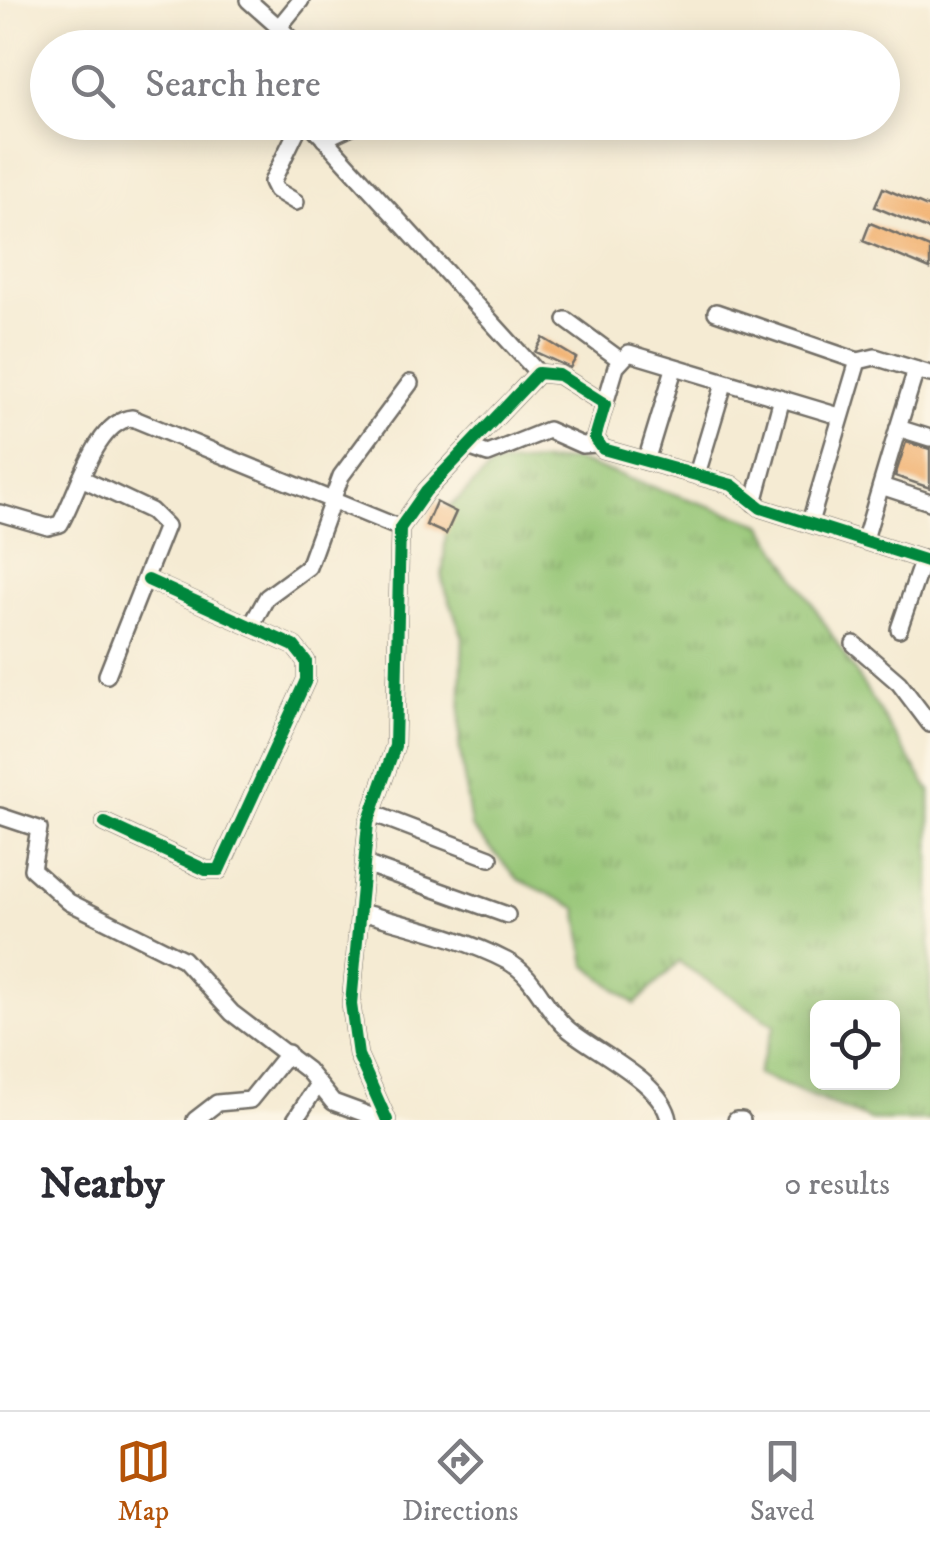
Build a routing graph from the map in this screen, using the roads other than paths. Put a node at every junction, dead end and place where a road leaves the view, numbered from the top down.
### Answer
1 (248, 0) edge
2 (302, 0) edge
3 (280, 28) joint
4 (295, 140) edge
5 (325, 140) edge
6 (296, 202) dead end
7 (716, 312) dead end
8 (566, 320) dead end
9 (620, 359) junction
10 (858, 361) junction
11 (674, 369) junction
12 (923, 372) edge
13 (538, 373) junction
14 (410, 383) dead end
15 (724, 384) junction
16 (780, 402) junction
17 (605, 404) junction
18 (839, 416) junction
19 (898, 428) junction
20 (930, 438) edge
21 (597, 444) junction
22 (468, 447) junction
23 (646, 460) junction
24 (697, 474) junction
25 (81, 478) junction
26 (881, 486) junction
27 (331, 499) junction
28 (754, 502) junction
29 (930, 502) edge
30 (0, 513) edge
31 (810, 522) junction
32 (400, 528) junction
33 (865, 539) junction
34 (927, 561) edge
35 (148, 580) junction
36 (251, 626) junction
37 (899, 629) dead end
38 (854, 644) dead end
39 (107, 675) dead end
40 (930, 724) edge
41 (372, 813) junction
42 (0, 816) edge
43 (106, 823) dead end
44 (490, 858) dead end
45 (365, 864) junction
46 (361, 912) junction
47 (507, 916) dead end
48 (288, 1053) junction
49 (318, 1084) junction
50 (250, 1100) junction
51 (195, 1120) edge
52 (238, 1120) edge
53 (295, 1120) edge
54 (384, 1120) edge
55 (669, 1120) edge

1 - 3 street
2 - 3 street
4 - 6 street
5 - 13 street
7 - 10 street
8 - 9 street
9 - 11 street
9 - 17 street
10 - 12 street
10 - 18 street
11 - 15 street
11 - 23 street
12 - 19 street
13 - 17 street
13 - 22 street
14 - 27 street
15 - 16 street
15 - 24 street
16 - 18 street
16 - 28 street
17 - 21 street
18 - 31 street
19 - 20 street
19 - 26 street
21 - 22 street
21 - 23 street
22 - 32 street
23 - 24 street
24 - 28 street
25 - 27 street
25 - 30 street
25 - 35 street
26 - 29 street
26 - 33 street
27 - 32 street
27 - 36 street
28 - 31 street
31 - 33 street
32 - 41 street
33 - 34 street
34 - 37 street
35 - 36 street
35 - 39 street
36 - 43 street
38 - 40 street
41 - 44 street
41 - 45 street
42 - 48 street
45 - 46 street
45 - 47 street
46 - 54 street
46 - 55 street
48 - 49 street
48 - 50 street
49 - 53 street
49 - 54 street
50 - 51 street
50 - 52 street

